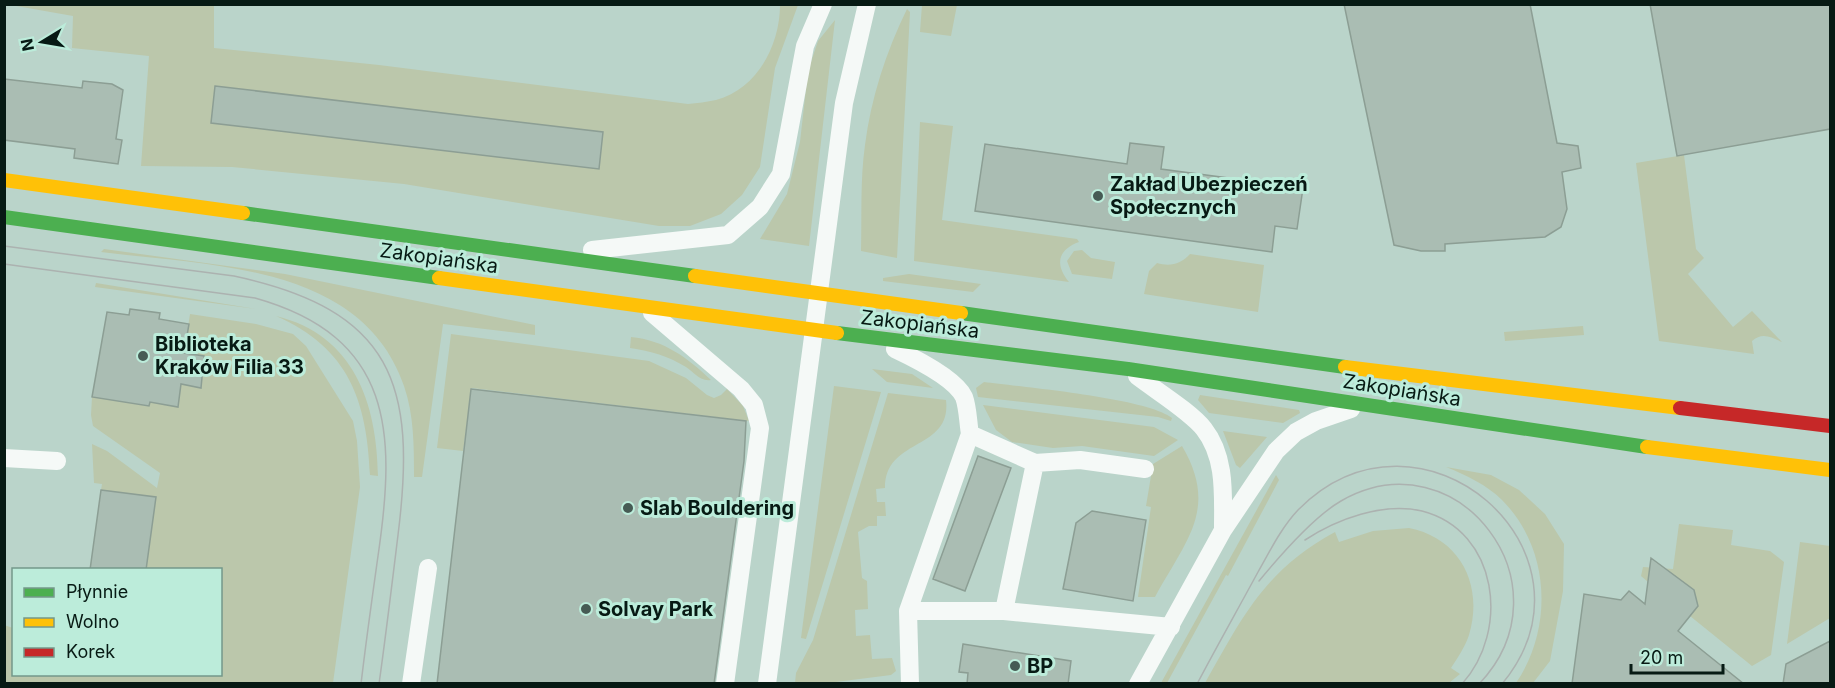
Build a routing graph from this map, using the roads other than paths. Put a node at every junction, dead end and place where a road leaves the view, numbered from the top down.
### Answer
1 (823, 4) edge
2 (867, 4) edge
3 (879, 4) edge
4 (861, 33) junction
5 (4, 180) edge
6 (4, 217) edge
7 (540, 252) junction
8 (646, 308) junction
9 (875, 338) junction
10 (1128, 369) junction
11 (1364, 404) junction
12 (1830, 426) edge
13 (970, 434) junction
14 (4, 458) edge
15 (57, 461) dead end
16 (1035, 463) junction
17 (1145, 469) dead end
18 (1830, 470) edge
19 (1223, 530) junction
20 (428, 568) dead end
21 (908, 611) junction
22 (1004, 611) junction
23 (1171, 627) junction
24 (411, 684) edge
25 (725, 684) edge
26 (767, 684) edge
27 (909, 684) edge
28 (1138, 684) edge

1 - 7 lane
2 - 4 lane
3 - 4 lane
4 - 26 lane
5 - 7 main road, Zakopiańska
6 - 8 main road, Zakopiańska
7 - 12 main road, Zakopiańska
8 - 9 main road, Zakopiańska
8 - 25 lane
9 - 10 main road, Zakopiańska
9 - 13 lane
10 - 11 main road, Zakopiańska
10 - 19 lane
11 - 18 main road, Zakopiańska
11 - 19 lane
13 - 16 lane
13 - 21 lane
14 - 15 lane
16 - 17 lane
16 - 22 lane
19 - 23 lane
20 - 24 lane
21 - 22 lane
21 - 27 lane
22 - 23 lane
23 - 28 lane

